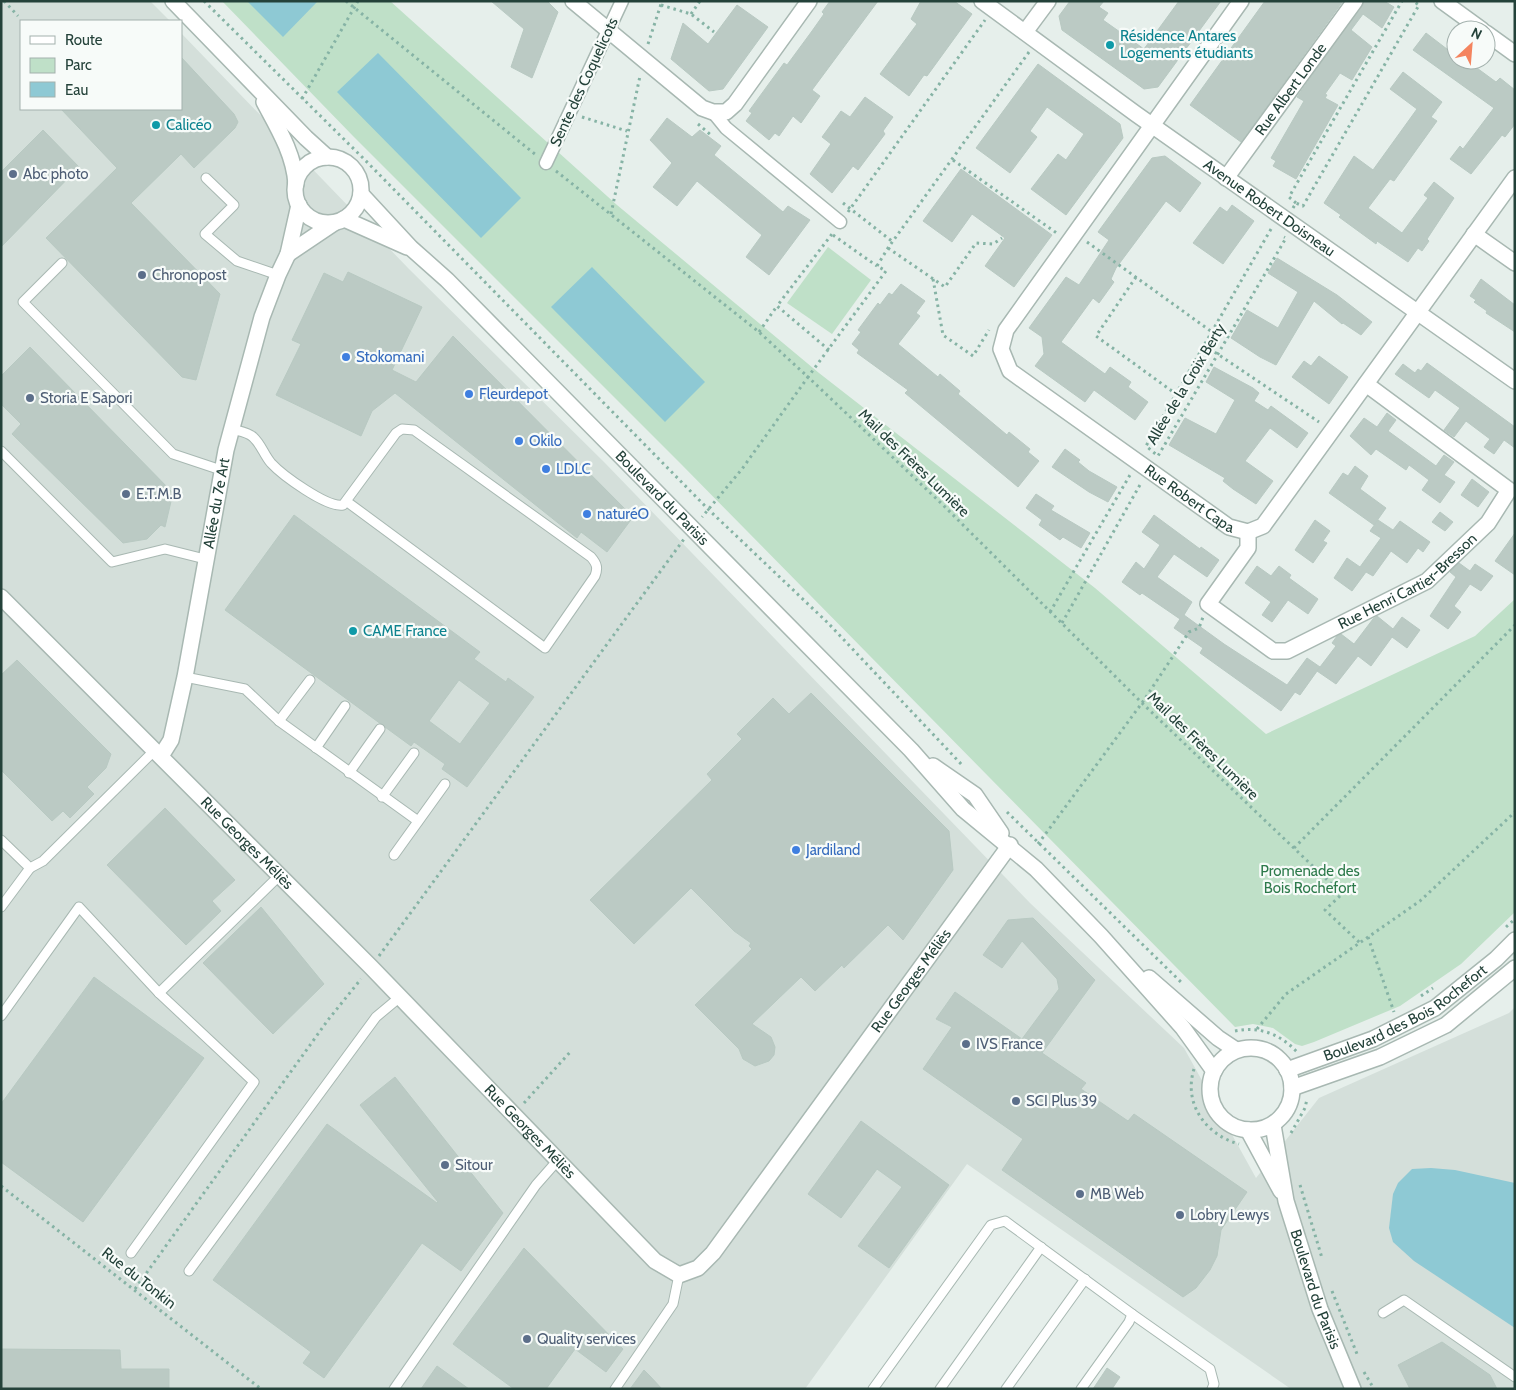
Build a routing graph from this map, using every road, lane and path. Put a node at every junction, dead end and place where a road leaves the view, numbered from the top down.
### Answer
1 (4, 1) edge
2 (173, 1) edge
3 (204, 1) edge
4 (346, 1) edge
5 (358, 1) edge
6 (573, 1) edge
7 (622, 1) edge
8 (700, 1) edge
9 (808, 1) edge
10 (982, 1) edge
11 (1048, 1) edge
12 (1241, 1) edge
13 (1355, 1) edge
14 (1402, 1) edge
15 (1413, 1) edge
16 (1442, 1) edge
17 (661, 3) edge
18 (1000, 6) edge
19 (353, 9) junction
20 (691, 14) junction
21 (18, 16) dead end
22 (1468, 20) edge
23 (608, 31) junction
24 (714, 32) dead end
25 (1026, 32) junction
26 (651, 35) dead end
27 (1496, 40) edge
28 (1029, 52) dead end
29 (1515, 54) edge
30 (642, 66) dead end
31 (257, 87) junction
32 (302, 99) junction
33 (713, 112) junction
34 (570, 113) junction
35 (1152, 125) junction
36 (627, 132) junction
37 (327, 157) junction
38 (953, 159) junction
39 (546, 163) junction
40 (206, 178) dead end
41 (1226, 178) junction
42 (1515, 178) edge
43 (296, 184) junction
44 (361, 194) junction
45 (1296, 202) junction
46 (299, 205) junction
47 (611, 215) junction
48 (1285, 220) junction
49 (339, 221) junction
50 (840, 222) junction
51 (1276, 232) junction
52 (1474, 234) junction
53 (1002, 238) dead end
54 (1072, 238) junction
55 (410, 248) junction
56 (888, 248) junction
57 (288, 254) junction
58 (62, 263) dead end
59 (1515, 263) edge
60 (278, 275) junction
61 (1136, 277) junction
62 (932, 279) junction
63 (777, 306) junction
64 (1418, 313) junction
65 (1006, 330) junction
66 (759, 332) junction
67 (1212, 332) junction
68 (1204, 345) junction
69 (829, 350) junction
70 (1218, 353) junction
71 (808, 377) junction
72 (1515, 381) edge
73 (1366, 384) junction
74 (1176, 394) junction
75 (232, 429) junction
76 (1332, 431) junction
77 (1152, 451) junction
78 (1, 452) edge
79 (1144, 465) junction
80 (222, 470) junction
81 (346, 501) junction
82 (709, 510) junction
83 (691, 529) junction
84 (1248, 532) junction
85 (205, 559) junction
86 (1, 597) edge
87 (1211, 606) junction
88 (1050, 612) junction
89 (1062, 623) junction
90 (1515, 625) edge
91 (185, 677) junction
92 (310, 680) dead end
93 (1142, 703) junction
94 (345, 706) dead end
95 (279, 721) junction
96 (380, 729) dead end
97 (316, 748) junction
98 (158, 753) junction
99 (414, 753) dead end
100 (350, 772) junction
101 (969, 773) dead end
102 (445, 784) dead end
103 (382, 797) junction
104 (1004, 809) dead end
105 (1515, 812) edge
106 (418, 822) junction
107 (1, 840) edge
108 (1038, 845) junction
109 (1010, 846) junction
110 (1294, 848) junction
111 (394, 855) dead end
112 (30, 868) junction
113 (279, 876) junction
114 (1, 906) edge
115 (1515, 919) edge
116 (1500, 932) dead end
117 (1101, 936) junction
118 (1368, 937) junction
119 (1515, 940) edge
120 (1360, 943) junction
121 (371, 967) junction
122 (1515, 968) edge
123 (1437, 986) dead end
124 (1189, 991) dead end
125 (160, 993) junction
126 (400, 997) junction
127 (1414, 1001) dead end
128 (1400, 1008) dead end
129 (1394, 1011) junction
130 (1, 1016) edge
131 (1385, 1016) dead end
132 (1399, 1026) junction
133 (1257, 1029) junction
134 (1218, 1038) junction
135 (572, 1050) dead end
136 (1236, 1050) junction
137 (1202, 1053) junction
138 (1302, 1056) junction
139 (1214, 1070) junction
140 (1287, 1070) junction
141 (1308, 1083) junction
142 (1292, 1088) junction
143 (514, 1115) junction
144 (1272, 1124) junction
145 (1248, 1130) junction
146 (1291, 1130) junction
147 (1292, 1139) dead end
148 (1276, 1140) junction
149 (1256, 1146) junction
150 (558, 1160) junction
151 (1298, 1178) dead end
152 (1, 1186) edge
153 (1286, 1201) junction
154 (1041, 1247) junction
155 (131, 1253) dead end
156 (1322, 1260) dead end
157 (189, 1271) dead end
158 (679, 1275) junction
159 (1085, 1279) junction
160 (1331, 1287) dead end
161 (135, 1289) junction
162 (1383, 1313) dead end
163 (1132, 1314) junction
164 (1358, 1355) dead end
165 (1361, 1364) dead end
166 (1515, 1377) edge
167 (1352, 1385) edge
168 (262, 1389) edge
169 (394, 1389) edge
170 (615, 1389) edge
171 (873, 1389) edge
172 (940, 1389) edge
173 (1006, 1389) edge
174 (1081, 1389) edge
175 (1212, 1389) edge
176 (1374, 1389) edge

1 - 21 path
2 - 31 street
3 - 32 path
4 - 19 path, Mail des Frères Lumière
5 - 19 path
6 - 23 street
7 - 23 street, Sente des Coquelicots
8 - 20 path
9 - 33 street
10 - 18 street, Avenue Robert Doisneau
10 - 50 path
11 - 25 street
12 - 35 street, Rue Robert Capa
13 - 41 street, Rue Albert Londe
14 - 45 path
15 - 45 path
16 - 22 street
17 - 20 path
17 - 26 path
18 - 25 street, Avenue Robert Doisneau
19 - 32 path
19 - 39 path, Mail des Frères Lumière
20 - 24 path
23 - 33 street
23 - 34 street, Sente des Coquelicots
25 - 35 street, Avenue Robert Doisneau
27 - 29 street
28 - 38 path
30 - 36 path
31 - 37 street
31 - 43 street
32 - 82 path
33 - 50 street
34 - 36 path
34 - 39 street, Sente des Coquelicots
35 - 41 street, Avenue Robert Doisneau
35 - 54 street, Rue Robert Capa
36 - 47 path
37 - 43 street
37 - 44 street
38 - 54 path
38 - 56 path
39 - 47 path, Mail des Frères Lumière
40 - 60 lane
41 - 48 street, Avenue Robert Doisneau
42 - 52 street, Rue Robert Capa
43 - 46 street
44 - 49 street
44 - 55 street, Boulevard du Parisis
45 - 48 path
46 - 49 street
46 - 57 street, Allée du 7e Art
47 - 66 path, Mail des Frères Lumière
48 - 51 path
48 - 64 street, Avenue Robert Doisneau
49 - 55 street, Boulevard du Parisis
49 - 57 street, Allée du 7e Art
50 - 63 path
51 - 67 path
51 - 70 path, Allée de la Croix Berty
52 - 59 street
52 - 64 street, Rue Robert Capa
53 - 62 path
54 - 61 path
54 - 65 street, Rue Robert Capa
55 - 83 street, Boulevard du Parisis
56 - 62 path
56 - 69 path
57 - 60 street, Allée du 7e Art
58 - 80 lane
60 - 75 street, Allée du 7e Art
61 - 67 path
61 - 74 path
62 - 65 path
63 - 66 path
63 - 69 path
64 - 72 street, Avenue Robert Doisneau
64 - 73 street, Rue Robert Capa
65 - 79 street, Rue Robert Capa
66 - 71 path, Mail des Frères Lumière
67 - 68 path
68 - 70 path
68 - 74 path
69 - 71 path
70 - 76 path
70 - 77 path, Allée de la Croix Berty
71 - 82 path
71 - 88 path, Mail des Frères Lumière
73 - 76 street, Rue Robert Capa
73 - 87 street, Rue Henri Cartier-Bresson
74 - 77 path
75 - 80 street, Allée du 7e Art
75 - 81 lane
76 - 84 street, Rue Robert Capa
77 - 79 path, Allée de la Croix Berty
78 - 85 lane
79 - 84 street, Rue Robert Capa
80 - 85 street, Allée du 7e Art
81 - 81 lane
82 - 83 path
82 - 101 path
83 - 109 street, Boulevard du Parisis
83 - 121 path
84 - 87 street
85 - 91 street, Allée du 7e Art
86 - 98 street, Rue Georges Méliès
87 - 93 path
88 - 89 path, Mail des Frères Lumière
88 - 89 path
89 - 93 path, Mail des Frères Lumière
90 - 110 path
91 - 95 lane
91 - 98 street, Allée du 7e Art
92 - 95 lane
93 - 108 path
93 - 110 path, Mail des Frères Lumière
94 - 97 lane
95 - 97 lane
96 - 100 lane
97 - 100 lane
98 - 112 lane
98 - 113 street, Rue Georges Méliès
99 - 103 lane
100 - 103 lane
102 - 106 lane
103 - 106 lane
104 - 108 path
105 - 118 path
106 - 111 lane
107 - 112 lane
108 - 124 path
109 - 117 street, Boulevard du Parisis
109 - 158 street, Rue Georges Méliès
110 - 120 path, Mail des Frères Lumière
112 - 114 lane
113 - 121 street, Rue Georges Méliès
113 - 125 lane
115 - 116 path
117 - 134 street, Boulevard du Parisis
117 - 137 street, Boulevard du Parisis
118 - 120 path
118 - 129 path
119 - 132 street, Boulevard des Bois Rochefort
120 - 133 path
121 - 126 street, Rue Georges Méliès
121 - 161 path
122 - 141 street, Boulevard des Bois Rochefort
123 - 127 path
125 - 130 lane
125 - 155 lane
126 - 143 street, Rue Georges Méliès
126 - 157 lane
128 - 129 path
129 - 131 path
129 - 132 path
132 - 138 street, Boulevard des Bois Rochefort
133 - 134 path
133 - 138 path
134 - 136 street, Boulevard du Parisis
135 - 143 path
136 - 139 street
136 - 140 street
137 - 139 street, Boulevard du Parisis
137 - 149 path
138 - 140 street, Boulevard des Bois Rochefort
139 - 145 street
140 - 142 street
141 - 142 street, Boulevard des Bois Rochefort
141 - 146 path
142 - 144 street
143 - 150 street, Rue Georges Méliès
144 - 145 street
144 - 148 street, Boulevard du Parisis
145 - 149 street, Boulevard du Parisis
146 - 147 path
146 - 148 path
148 - 153 street, Boulevard du Parisis
149 - 153 street, Boulevard du Parisis
150 - 158 street, Rue Georges Méliès
150 - 169 lane
151 - 156 path
152 - 161 path, Rue du Tonkin
153 - 167 street, Boulevard du Parisis
154 - 159 lane
154 - 171 lane
154 - 172 lane
158 - 170 lane
159 - 163 lane
159 - 173 lane
160 - 164 path
161 - 168 path, Rue du Tonkin
162 - 166 lane
163 - 174 lane
163 - 175 lane
165 - 176 path

